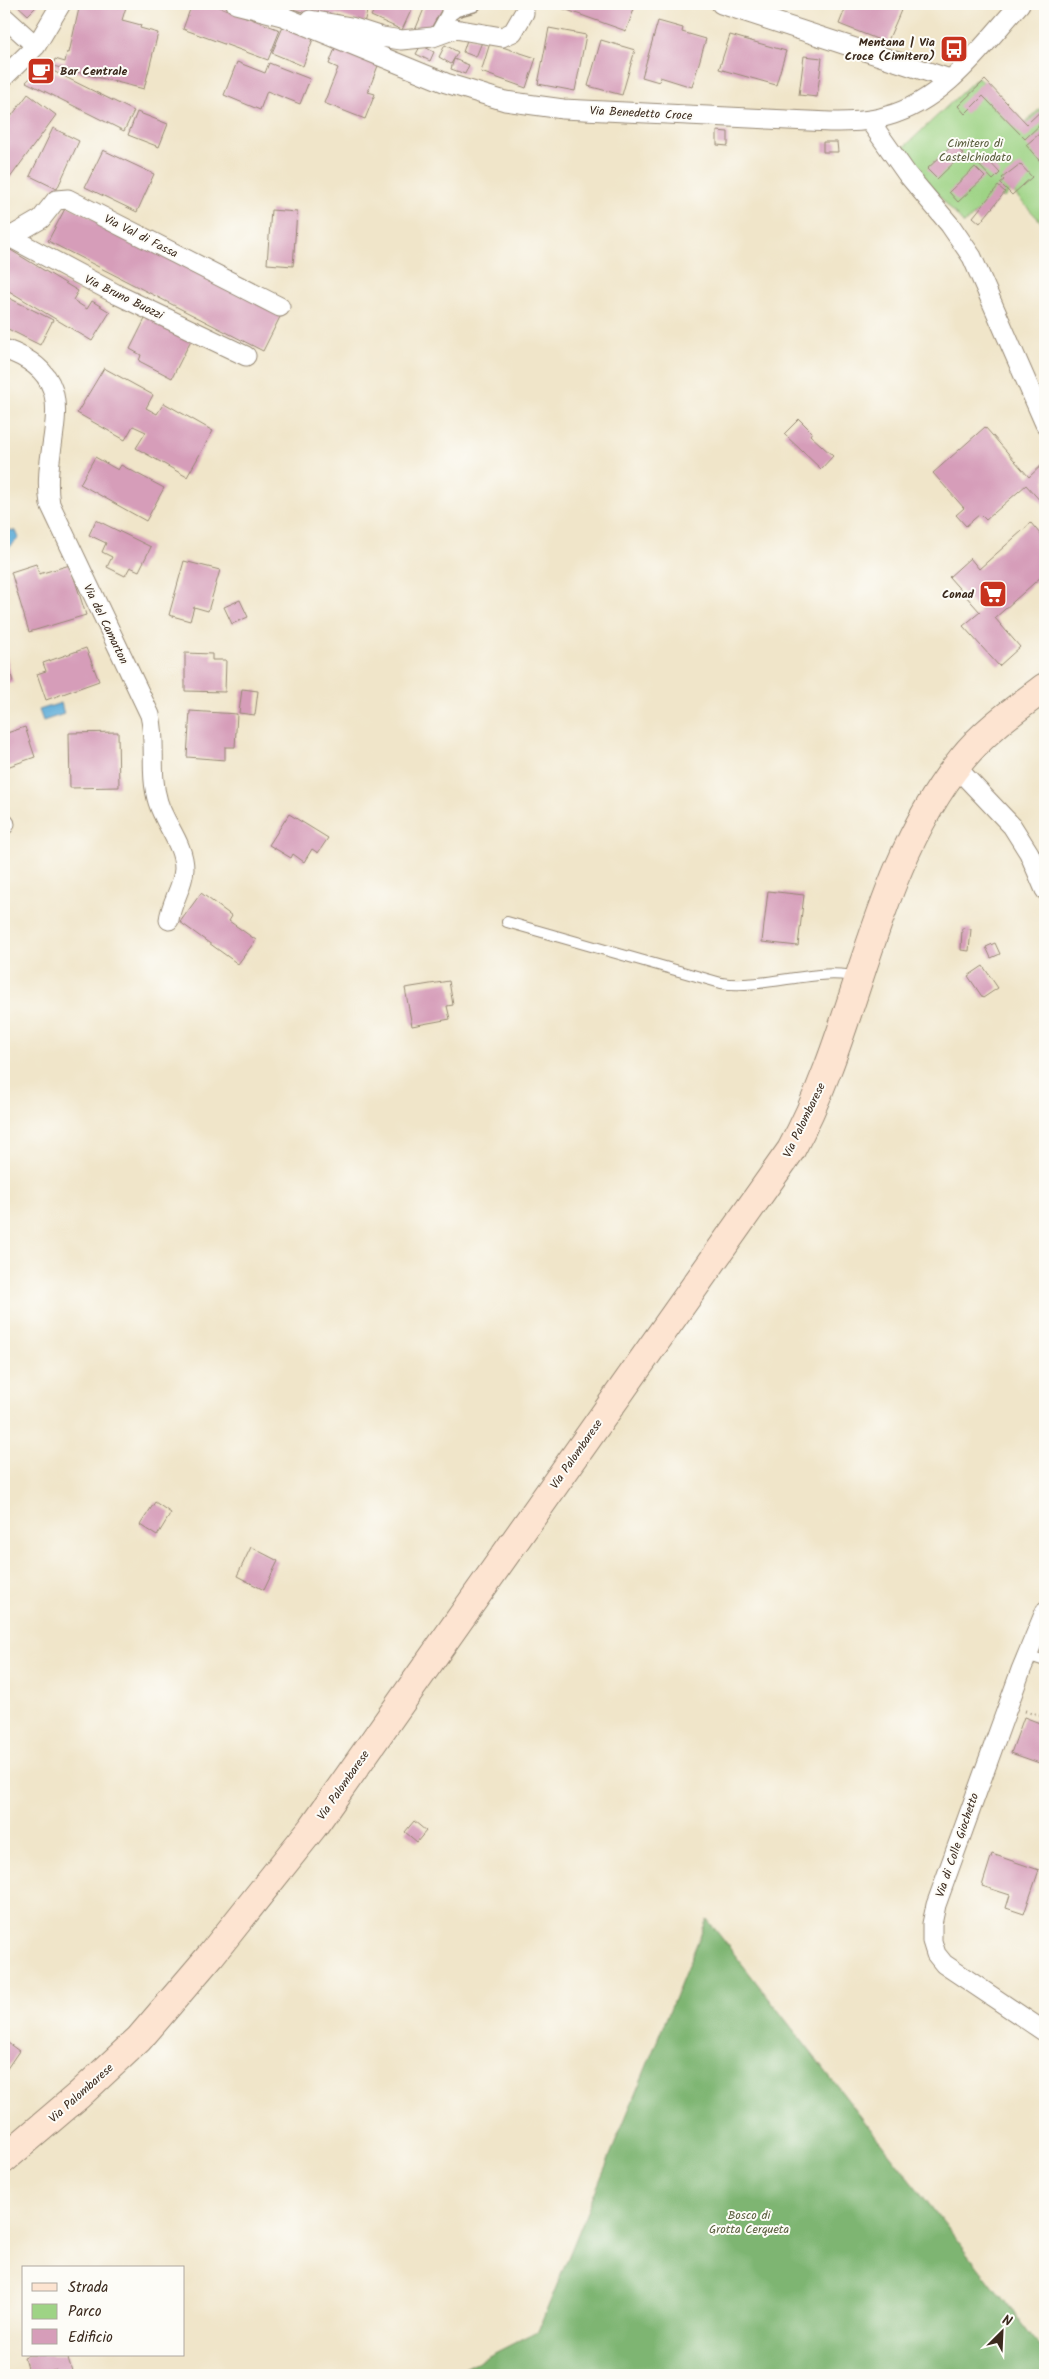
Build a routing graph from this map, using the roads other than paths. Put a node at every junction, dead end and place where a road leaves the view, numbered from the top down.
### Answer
1 (62, 4) edge
2 (236, 4) edge
3 (472, 4) edge
4 (721, 4) edge
5 (1020, 4) edge
6 (451, 7) edge
7 (524, 13) dead end
8 (282, 16) junction
9 (4, 17) edge
10 (438, 35) junction
11 (36, 46) junction
12 (4, 77) edge
13 (950, 79) junction
14 (869, 120) junction
15 (7, 236) edge
16 (280, 307) dead end
17 (4, 349) edge
18 (246, 356) dead end
19 (1045, 424) edge
20 (1045, 687) edge
21 (956, 767) junction
22 (1045, 890) edge
23 (169, 920) dead end
24 (507, 922) dead end
25 (860, 978) junction
26 (1045, 1612) edge
27 (1027, 1655) junction
28 (1045, 1661) edge
29 (1045, 2032) edge
30 (4, 2159) edge

1 - 11 street
2 - 8 street, Via Benedetto Croce
3 - 6 street
4 - 13 street
5 - 13 street, Via Benedetto Croce
6 - 10 street
7 - 10 street
8 - 10 street
8 - 14 street, Via Benedetto Croce
9 - 11 street
11 - 12 street
13 - 14 street, Via Benedetto Croce
14 - 19 street
15 - 16 street, Via Val di Fassa
15 - 18 street, Via Bruno Buozzi
17 - 23 street, Via del Camarton
20 - 21 main road, Via Palombarese
21 - 22 street
21 - 25 main road, Via Palombarese
24 - 25 lane
25 - 30 main road, Via Palombarese
26 - 27 street, Via di Colle Giochetto
27 - 28 lane
27 - 29 street, Via di Colle Giochetto

